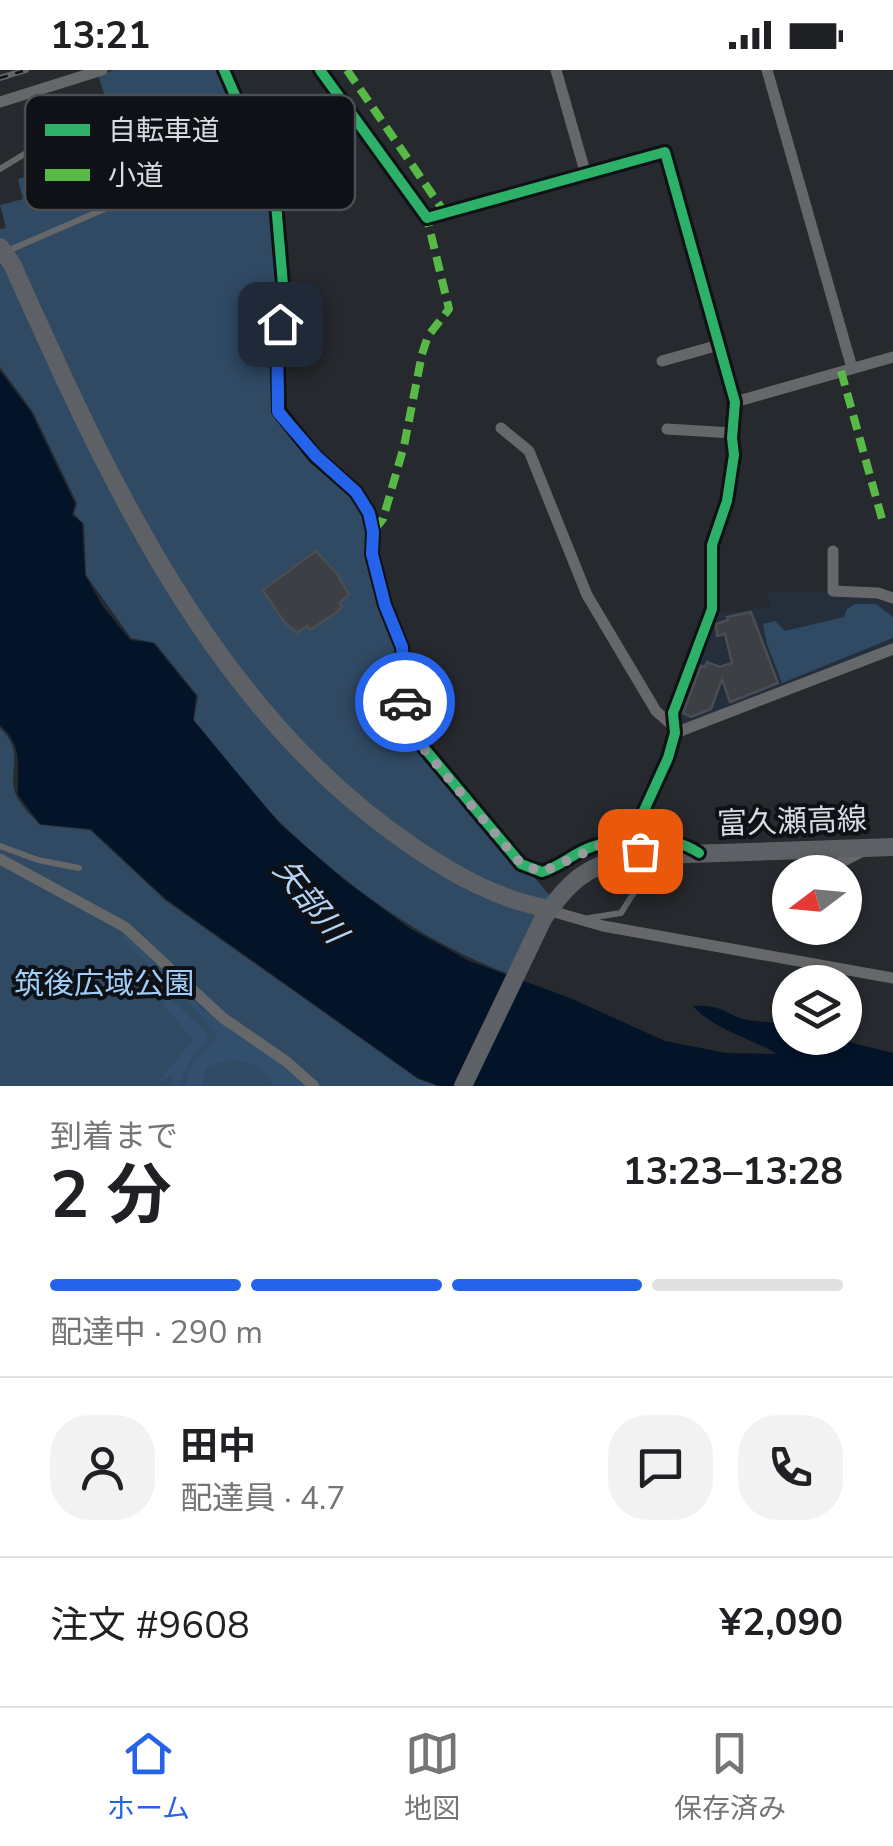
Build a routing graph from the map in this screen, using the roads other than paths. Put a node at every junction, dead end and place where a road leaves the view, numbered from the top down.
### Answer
1 (102, 70) edge
2 (224, 70) edge
3 (320, 70) edge
4 (556, 70) edge
5 (768, 70) edge
6 (235, 95) edge
7 (338, 95) edge
8 (0, 102) edge
9 (355, 118) edge
10 (25, 152) edge
11 (0, 168) edge
12 (586, 175) junction
13 (97, 210) edge
14 (278, 210) edge
15 (1, 248) edge
16 (720, 345) junction
17 (893, 357) edge
18 (662, 361) dead end
19 (852, 368) junction
20 (735, 402) junction
21 (501, 428) dead end
22 (667, 429) dead end
23 (732, 433) junction
24 (833, 550) dead end
25 (893, 598) edge
26 (893, 649) edge
27 (674, 729) junction
28 (641, 845) junction
29 (0, 846) edge
30 (893, 847) edge
31 (870, 848) junction
32 (699, 853) junction
33 (856, 855) edge
34 (0, 859) edge
35 (638, 866) dead end
36 (79, 868) dead end
37 (550, 914) junction
38 (574, 918) junction
39 (893, 978) edge
40 (314, 1086) edge
41 (463, 1086) edge

1 - 8 street
2 - 6 street
3 - 7 street
4 - 12 street
5 - 19 street
9 - 12 street
10 - 11 lane
12 - 16 street
13 - 15 lane
14 - 28 street
15 - 37 street
16 - 18 street
16 - 20 street
17 - 19 street
19 - 20 street
20 - 23 street
21 - 27 street
22 - 23 street
23 - 27 street
24 - 25 street
26 - 27 street
27 - 28 street
28 - 32 street
29 - 36 lane
30 - 31 street, 富久瀬高線
31 - 32 street, 富久瀬高線
31 - 33 street
32 - 37 street, 富久瀬高線
34 - 40 street
35 - 38 lane
37 - 38 street
37 - 41 street, 富久瀬高線
38 - 39 street

